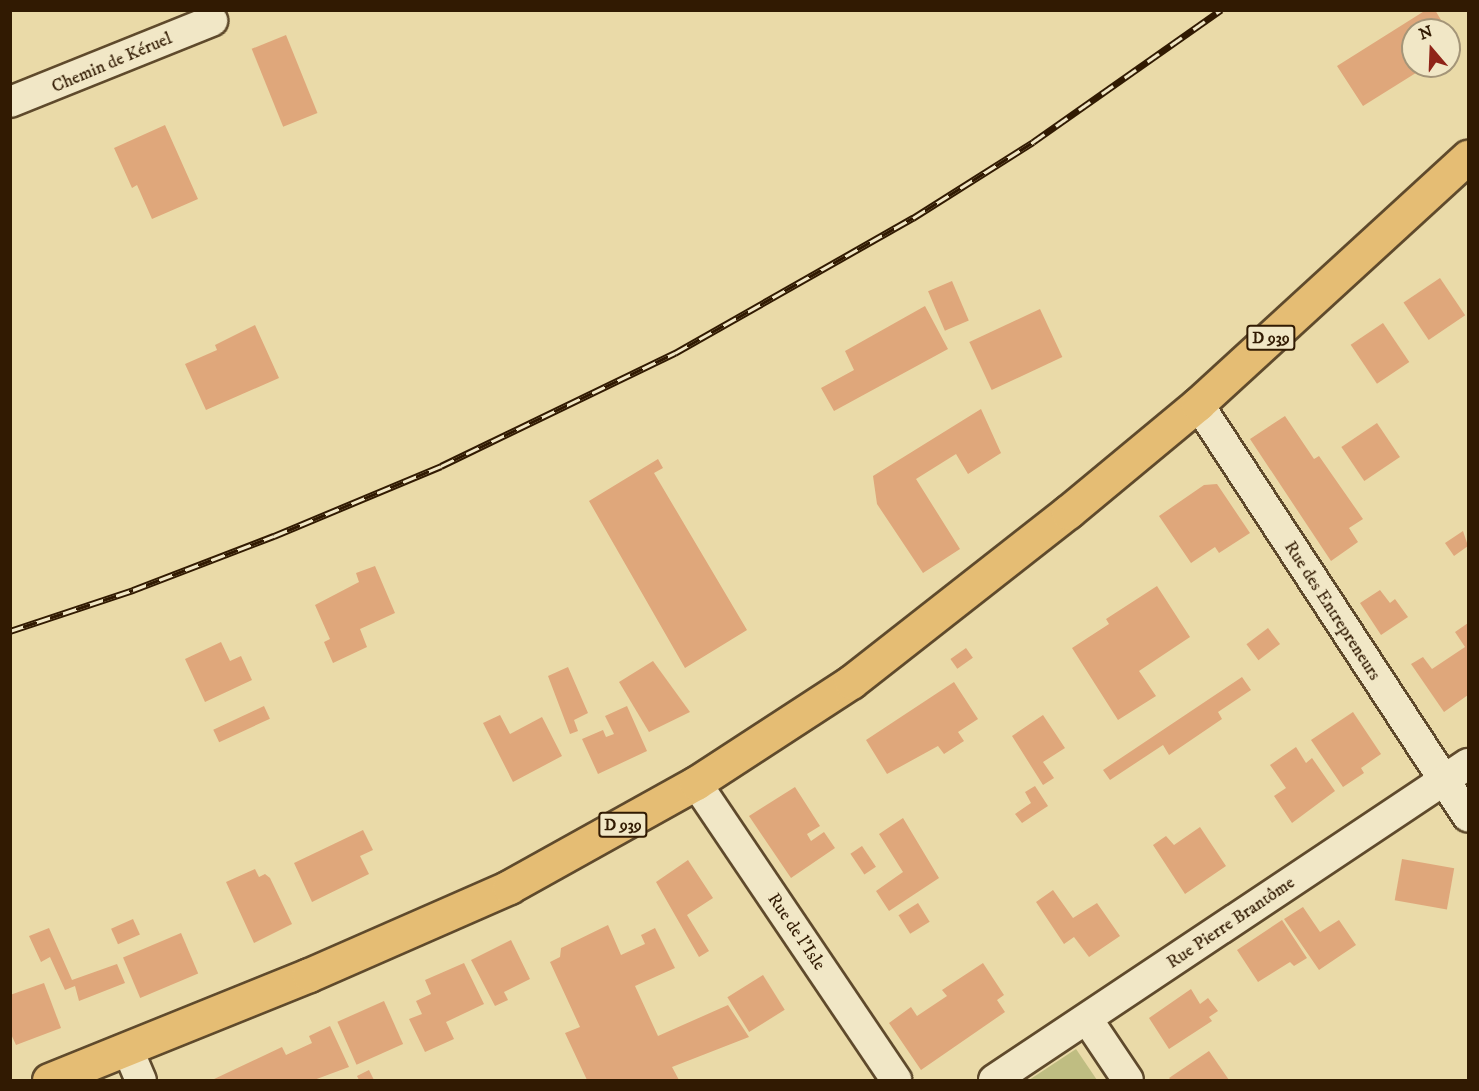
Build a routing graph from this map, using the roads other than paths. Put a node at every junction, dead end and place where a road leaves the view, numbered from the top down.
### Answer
1 (212, 21) dead end
2 (10, 102) edge
3 (1468, 157) edge
4 (1198, 404) junction
5 (1468, 764) edge
6 (1444, 781) junction
7 (696, 783) junction
8 (1468, 817) edge
9 (1087, 1019) junction
10 (128, 1050) junction
11 (49, 1080) edge
12 (141, 1080) edge
13 (896, 1080) edge
14 (994, 1080) edge
15 (1128, 1080) edge

1 - 2 street, Chemin de Kéruel
3 - 4 main road, D 939
4 - 6 street, Rue des Entrepreneurs
4 - 7 main road, D 939
5 - 6 street, Rue Pierre Brantôme
6 - 8 street, Rue des Entrepreneurs
6 - 9 street, Rue Pierre Brantôme
7 - 10 main road, D 939
7 - 13 street, Rue de l'Isle
9 - 14 street, Rue Pierre Brantôme
9 - 15 street
10 - 11 main road, D 939
10 - 12 street

